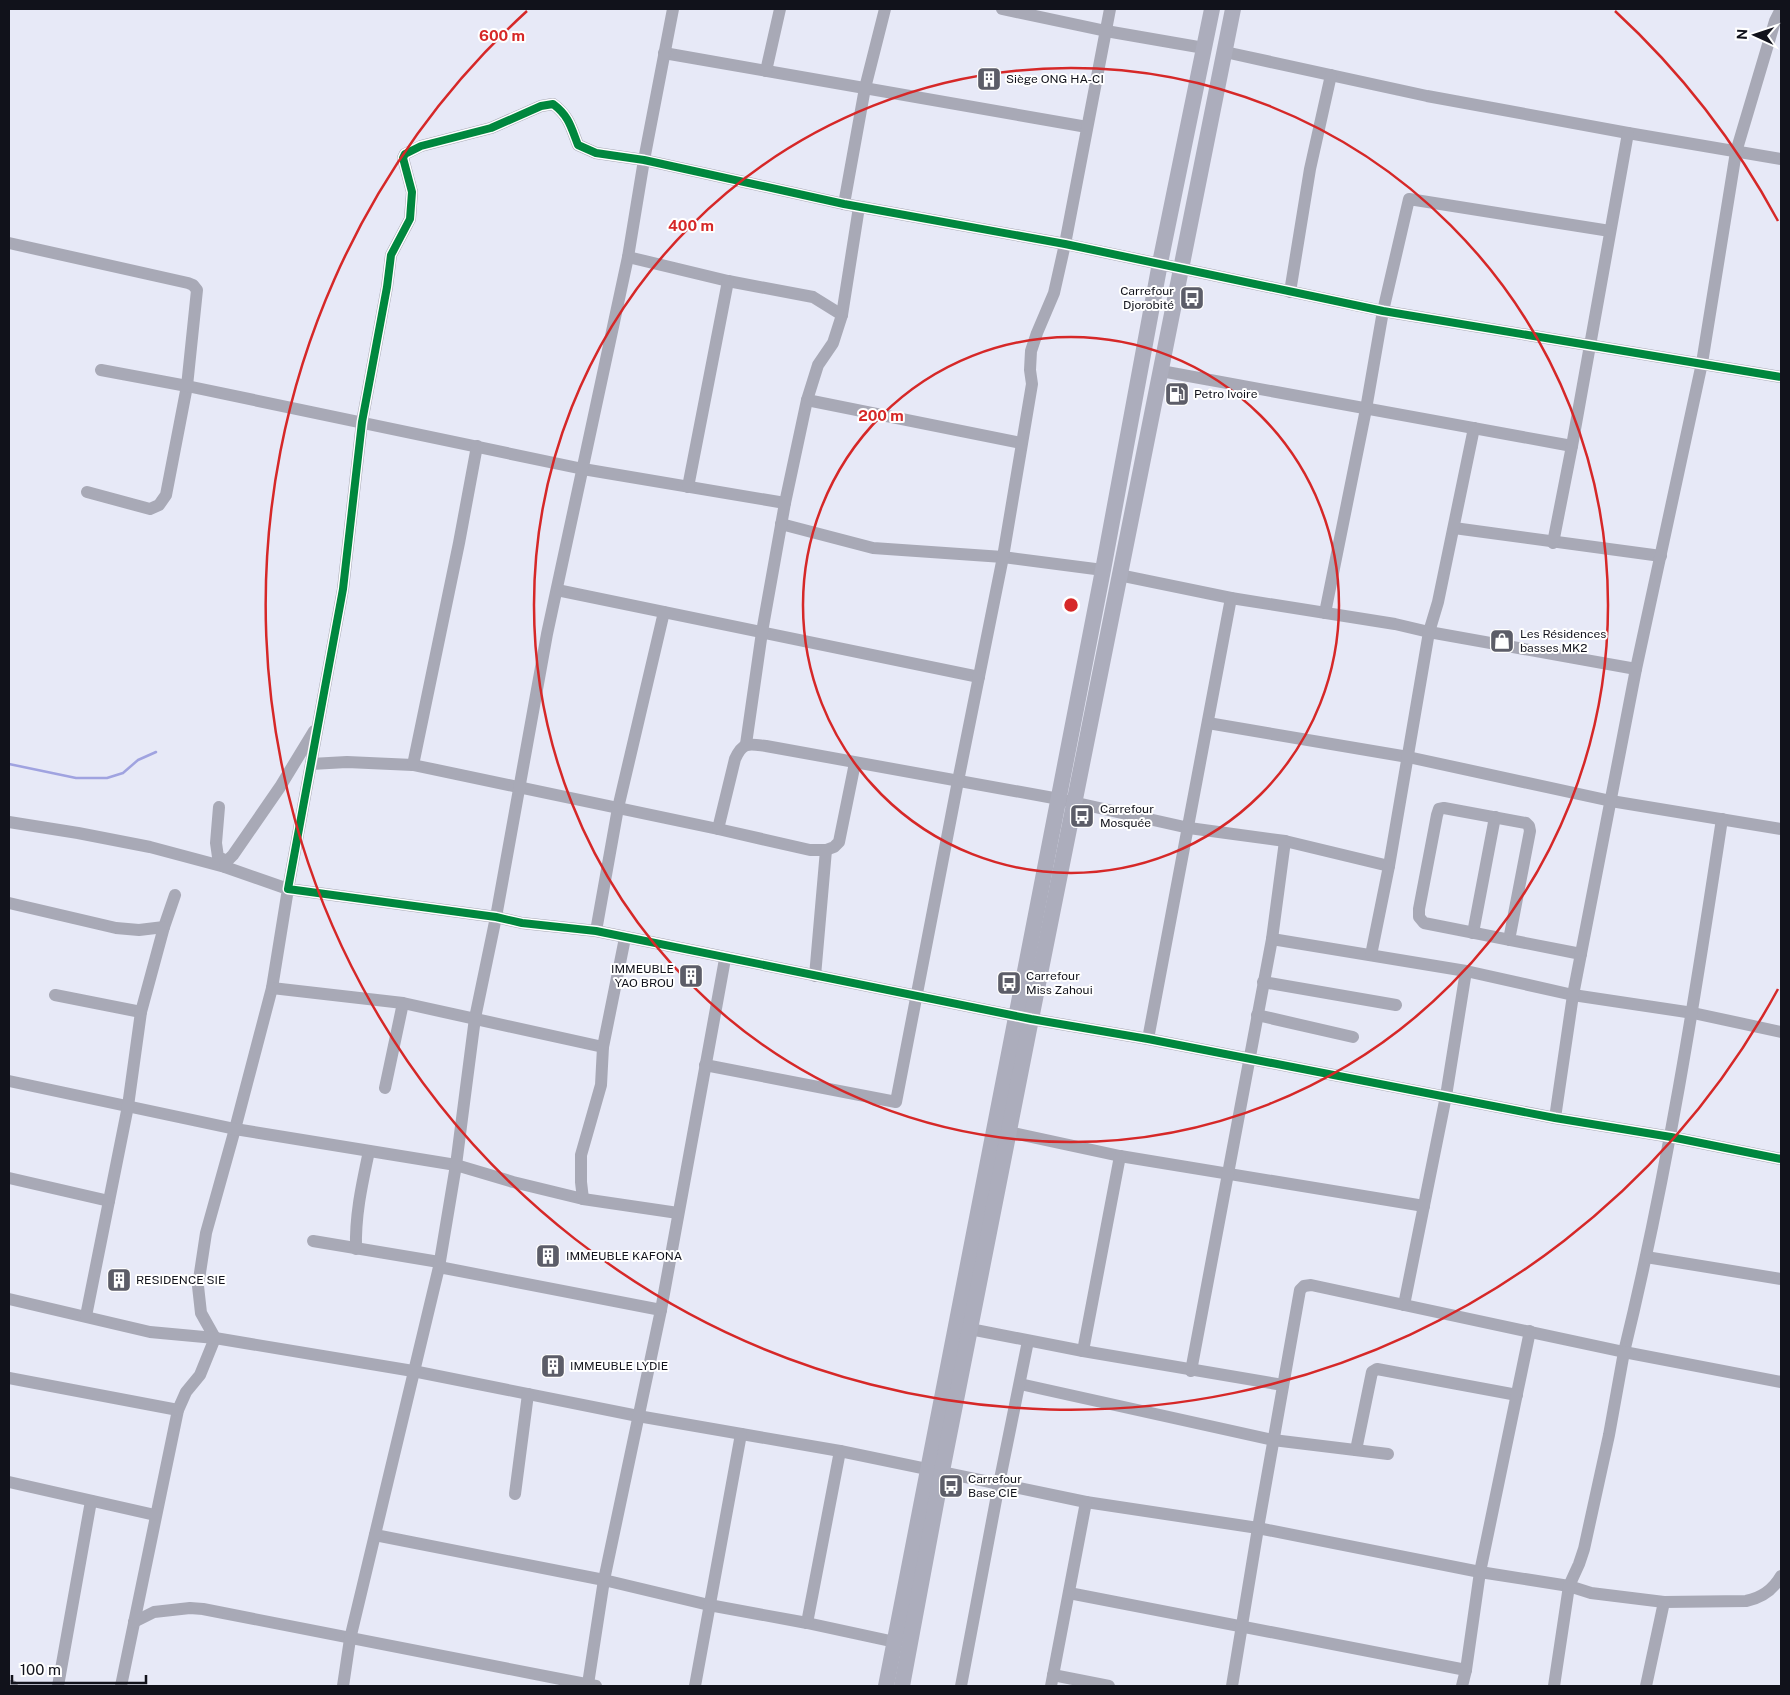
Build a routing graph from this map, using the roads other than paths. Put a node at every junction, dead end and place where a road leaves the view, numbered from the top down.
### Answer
1 (673, 9) edge
2 (780, 9) edge
3 (885, 9) edge
4 (1002, 9) edge
5 (1110, 9) edge
6 (1212, 9) edge
7 (1233, 9) edge
8 (1780, 9) edge
9 (1106, 31) junction
10 (1204, 48) junction
11 (1225, 52) junction
12 (664, 53) junction
13 (766, 71) junction
14 (1331, 75) junction
15 (865, 88) junction
16 (1087, 127) junction
17 (1628, 133) junction
18 (1736, 152) junction
19 (1781, 159) edge
20 (644, 160) junction
21 (844, 204) junction
22 (859, 207) junction
23 (1610, 231) junction
24 (9, 243) edge
25 (1065, 244) junction
26 (628, 257) junction
27 (1160, 263) junction
28 (1180, 268) junction
29 (728, 280) junction
30 (1290, 292) junction
31 (1383, 311) junction
32 (842, 315) junction
33 (1590, 345) junction
34 (1702, 363) junction
35 (101, 370) dead end
36 (1161, 371) junction
37 (1781, 377) edge
38 (187, 386) junction
39 (807, 400) junction
40 (1366, 409) junction
41 (362, 422) junction
42 (1474, 428) junction
43 (1021, 444) junction
44 (477, 446) junction
45 (1572, 446) junction
46 (583, 469) junction
47 (688, 487) junction
48 (86, 492) dead end
49 (785, 504) junction
50 (781, 524) junction
51 (1454, 528) junction
52 (1552, 543) junction
53 (1661, 556) junction
54 (1003, 557) junction
55 (1111, 573) junction
56 (557, 590) junction
57 (1231, 598) junction
58 (664, 612) junction
59 (1326, 613) junction
60 (762, 632) junction
61 (1429, 632) junction
62 (1636, 670) junction
63 (979, 677) junction
64 (1208, 722) junction
65 (318, 724) junction
66 (746, 744) junction
67 (1408, 757) junction
68 (855, 763) junction
69 (311, 764) junction
70 (413, 765) junction
71 (958, 781) junction
72 (519, 787) junction
73 (1066, 801) junction
74 (1612, 801) junction
75 (219, 807) dead end
76 (618, 808) junction
77 (1495, 817) junction
78 (1722, 819) junction
79 (9, 822) edge
80 (1189, 828) junction
81 (718, 829) junction
82 (1781, 829) edge
83 (1285, 841) junction
84 (826, 850) junction
85 (226, 864) junction
86 (1389, 866) junction
87 (288, 889) junction
88 (175, 895) dead end
89 (9, 903) edge
90 (496, 917) junction
91 (164, 927) junction
92 (596, 931) junction
93 (1473, 933) junction
94 (625, 938) junction
95 (1272, 939) junction
96 (1508, 940) junction
97 (1581, 954) junction
98 (1371, 955) junction
99 (725, 959) junction
100 (1466, 971) junction
101 (814, 976) junction
102 (1263, 982) junction
103 (272, 988) junction
104 (54, 995) dead end
105 (1573, 995) junction
106 (917, 997) junction
107 (403, 1003) junction
108 (1396, 1005) dead end
109 (142, 1012) junction
110 (1693, 1013) junction
111 (1257, 1015) junction
112 (475, 1018) junction
113 (1023, 1018) junction
114 (1781, 1032) edge
115 (1353, 1037) dead end
116 (1148, 1039) junction
117 (603, 1047) junction
118 (1249, 1058) junction
119 (705, 1065) junction
120 (9, 1081) edge
121 (385, 1088) dead end
122 (1446, 1096) junction
123 (128, 1106) junction
124 (1555, 1118) junction
125 (235, 1129) junction
126 (1008, 1132) junction
127 (1671, 1138) junction
128 (368, 1151) junction
129 (1120, 1156) junction
130 (1781, 1159) edge
131 (456, 1165) junction
132 (1228, 1175) junction
133 (9, 1178) edge
134 (583, 1199) junction
135 (109, 1201) junction
136 (1424, 1206) junction
137 (678, 1213) junction
138 (312, 1241) dead end
139 (356, 1249) junction
140 (1646, 1257) junction
141 (439, 1265) junction
142 (1781, 1279) edge
143 (9, 1299) edge
144 (1404, 1305) junction
145 (661, 1310) junction
146 (86, 1316) junction
147 (970, 1329) junction
148 (1530, 1331) junction
149 (215, 1338) junction
150 (1028, 1341) junction
151 (1083, 1351) junction
152 (1624, 1352) junction
153 (413, 1371) junction
154 (1191, 1371) junction
155 (9, 1378) edge
156 (1781, 1382) edge
157 (1020, 1384) junction
158 (1283, 1386) junction
159 (528, 1394) junction
160 (1517, 1395) junction
161 (178, 1410) junction
162 (638, 1416) junction
163 (741, 1434) junction
164 (1273, 1440) junction
165 (1356, 1450) junction
166 (840, 1451) junction
167 (1388, 1454) dead end
168 (935, 1470) junction
169 (9, 1482) edge
170 (999, 1484) junction
171 (515, 1494) dead end
172 (91, 1501) junction
173 (1086, 1502) junction
174 (155, 1515) junction
175 (1258, 1528) junction
176 (374, 1536) junction
177 (1480, 1572) junction
178 (1781, 1576) edge
179 (604, 1580) junction
180 (1569, 1586) junction
181 (1069, 1593) junction
182 (1664, 1602) junction
183 (709, 1605) junction
184 (134, 1622) junction
185 (808, 1622) junction
186 (1242, 1625) junction
187 (350, 1639) junction
188 (895, 1642) junction
189 (1466, 1670) junction
190 (1052, 1681) edge
191 (592, 1685) edge
192 (58, 1686) edge
193 (121, 1686) edge
194 (343, 1686) edge
195 (695, 1686) edge
196 (886, 1686) edge
197 (902, 1686) edge
198 (961, 1686) edge
199 (1109, 1686) edge
200 (1232, 1686) edge
201 (1462, 1686) edge
202 (1554, 1686) edge
203 (1646, 1686) edge

1 - 12 street
2 - 13 street
3 - 15 street
4 - 9 street
5 - 9 street
6 - 10 main road
7 - 11 main road
8 - 18 street
9 - 10 street
9 - 16 street
10 - 27 main road
11 - 14 street
11 - 28 main road
12 - 13 street
12 - 20 street
13 - 15 street
14 - 17 street
14 - 30 street
15 - 16 street
15 - 21 street
16 - 25 street
17 - 18 street
17 - 23 street
18 - 19 street
18 - 34 street
20 - 21 street
20 - 26 street
20 - 41 street
21 - 22 street
22 - 25 street
22 - 32 street
23 - 31 street
23 - 33 street
24 - 38 street
25 - 27 street
25 - 43 street
26 - 29 street
26 - 46 street
27 - 28 street
27 - 55 main road
28 - 30 street
28 - 36 main road
29 - 32 street
29 - 47 street
30 - 31 street
31 - 33 street
31 - 40 street
32 - 39 street
33 - 34 street
33 - 45 street
34 - 37 street
34 - 53 street
35 - 38 street
36 - 40 street
36 - 55 main road
38 - 41 street
38 - 48 street
39 - 43 street
39 - 49 street
40 - 42 street
40 - 59 street
41 - 44 street
41 - 65 street
42 - 45 street
42 - 51 street
43 - 54 street
44 - 46 street
44 - 70 street
45 - 52 street
46 - 47 street
46 - 56 street
47 - 49 street
49 - 50 street
50 - 54 street
50 - 60 street
51 - 52 street
51 - 61 street
52 - 53 street
53 - 62 street
54 - 55 street
54 - 63 street
55 - 57 street
55 - 73 main road
56 - 58 street
56 - 72 street
57 - 59 street
57 - 64 street
58 - 60 street
58 - 76 street
59 - 61 street
60 - 63 street
60 - 66 street
61 - 62 street
61 - 67 street
62 - 74 street
63 - 71 street
64 - 67 street
64 - 80 street
65 - 69 street
65 - 85 street
66 - 68 street
66 - 81 street
67 - 74 street
67 - 86 street
68 - 71 street
68 - 84 street
69 - 70 street
69 - 87 street
70 - 72 street
71 - 73 street
71 - 106 street
72 - 76 street
72 - 90 street
73 - 80 street
73 - 113 main road
74 - 78 street
74 - 97 street
75 - 85 street
76 - 81 street
76 - 92 street
77 - 93 street
77 - 93 street
77 - 96 street
78 - 82 street
78 - 110 street
79 - 85 street
80 - 83 street
80 - 116 street
81 - 84 street
83 - 86 street
83 - 95 street
84 - 101 street
85 - 87 street
86 - 98 street
87 - 90 street
87 - 103 street
88 - 91 street
89 - 91 street
90 - 92 street
90 - 112 street
91 - 109 street
92 - 94 street
93 - 96 street
94 - 99 street
94 - 117 street
95 - 98 street
95 - 102 street
96 - 97 street
97 - 105 street
98 - 100 street
99 - 101 street
99 - 119 street
100 - 105 street
100 - 122 street
101 - 106 street
102 - 108 street
102 - 111 street
103 - 107 street
103 - 125 street
104 - 109 street
105 - 110 street
105 - 124 street
106 - 113 street
106 - 119 street
107 - 112 street
107 - 121 street
109 - 123 street
110 - 114 street
110 - 127 street
111 - 115 street
111 - 118 street
112 - 117 street
112 - 131 street
113 - 116 street
113 - 126 main road
113 - 168 main road
116 - 118 street
117 - 134 street
118 - 122 street
118 - 132 street
119 - 137 street
120 - 123 street
122 - 124 street
122 - 136 street
123 - 125 street
123 - 135 street
124 - 127 street
125 - 128 street
125 - 149 street
126 - 129 street
126 - 147 main road
127 - 130 street
127 - 140 street
128 - 131 street
128 - 139 street
129 - 132 street
129 - 151 street
131 - 134 street
131 - 141 street
132 - 136 street
132 - 154 street
133 - 135 street
134 - 137 street
135 - 146 street
136 - 144 street
137 - 145 street
138 - 139 street
139 - 141 street
140 - 142 street
140 - 152 street
141 - 145 street
141 - 153 street
143 - 146 street
144 - 148 street
144 - 158 street
145 - 162 street
146 - 149 street
147 - 150 street
147 - 168 main road
148 - 152 street
148 - 160 street
149 - 153 street
149 - 161 street
150 - 151 street
150 - 157 street
151 - 154 street
152 - 156 street
152 - 180 street
153 - 159 street
153 - 176 street
154 - 158 street
155 - 161 street
157 - 164 street
157 - 170 street
158 - 164 street
159 - 162 street
159 - 171 street
160 - 165 street
160 - 177 street
161 - 174 street
162 - 163 street
162 - 179 street
163 - 166 street
163 - 183 street
164 - 165 street
164 - 175 street
165 - 167 street
166 - 168 street
166 - 185 street
168 - 170 street
168 - 188 main road
168 - 197 main road
169 - 172 street
170 - 173 street
170 - 198 street
172 - 174 street
172 - 192 street
173 - 175 street
173 - 181 street
174 - 184 street
175 - 177 street
175 - 186 street
176 - 179 street
176 - 187 street
177 - 180 street
177 - 189 street
178 - 182 street
179 - 183 street
179 - 191 street
180 - 182 street
180 - 202 street
181 - 186 street
181 - 190 street
182 - 203 street
183 - 185 street
183 - 195 street
184 - 187 street
184 - 193 street
185 - 188 street
186 - 189 street
186 - 200 street
187 - 191 street
187 - 194 street
188 - 196 main road
189 - 201 street
190 - 199 street

